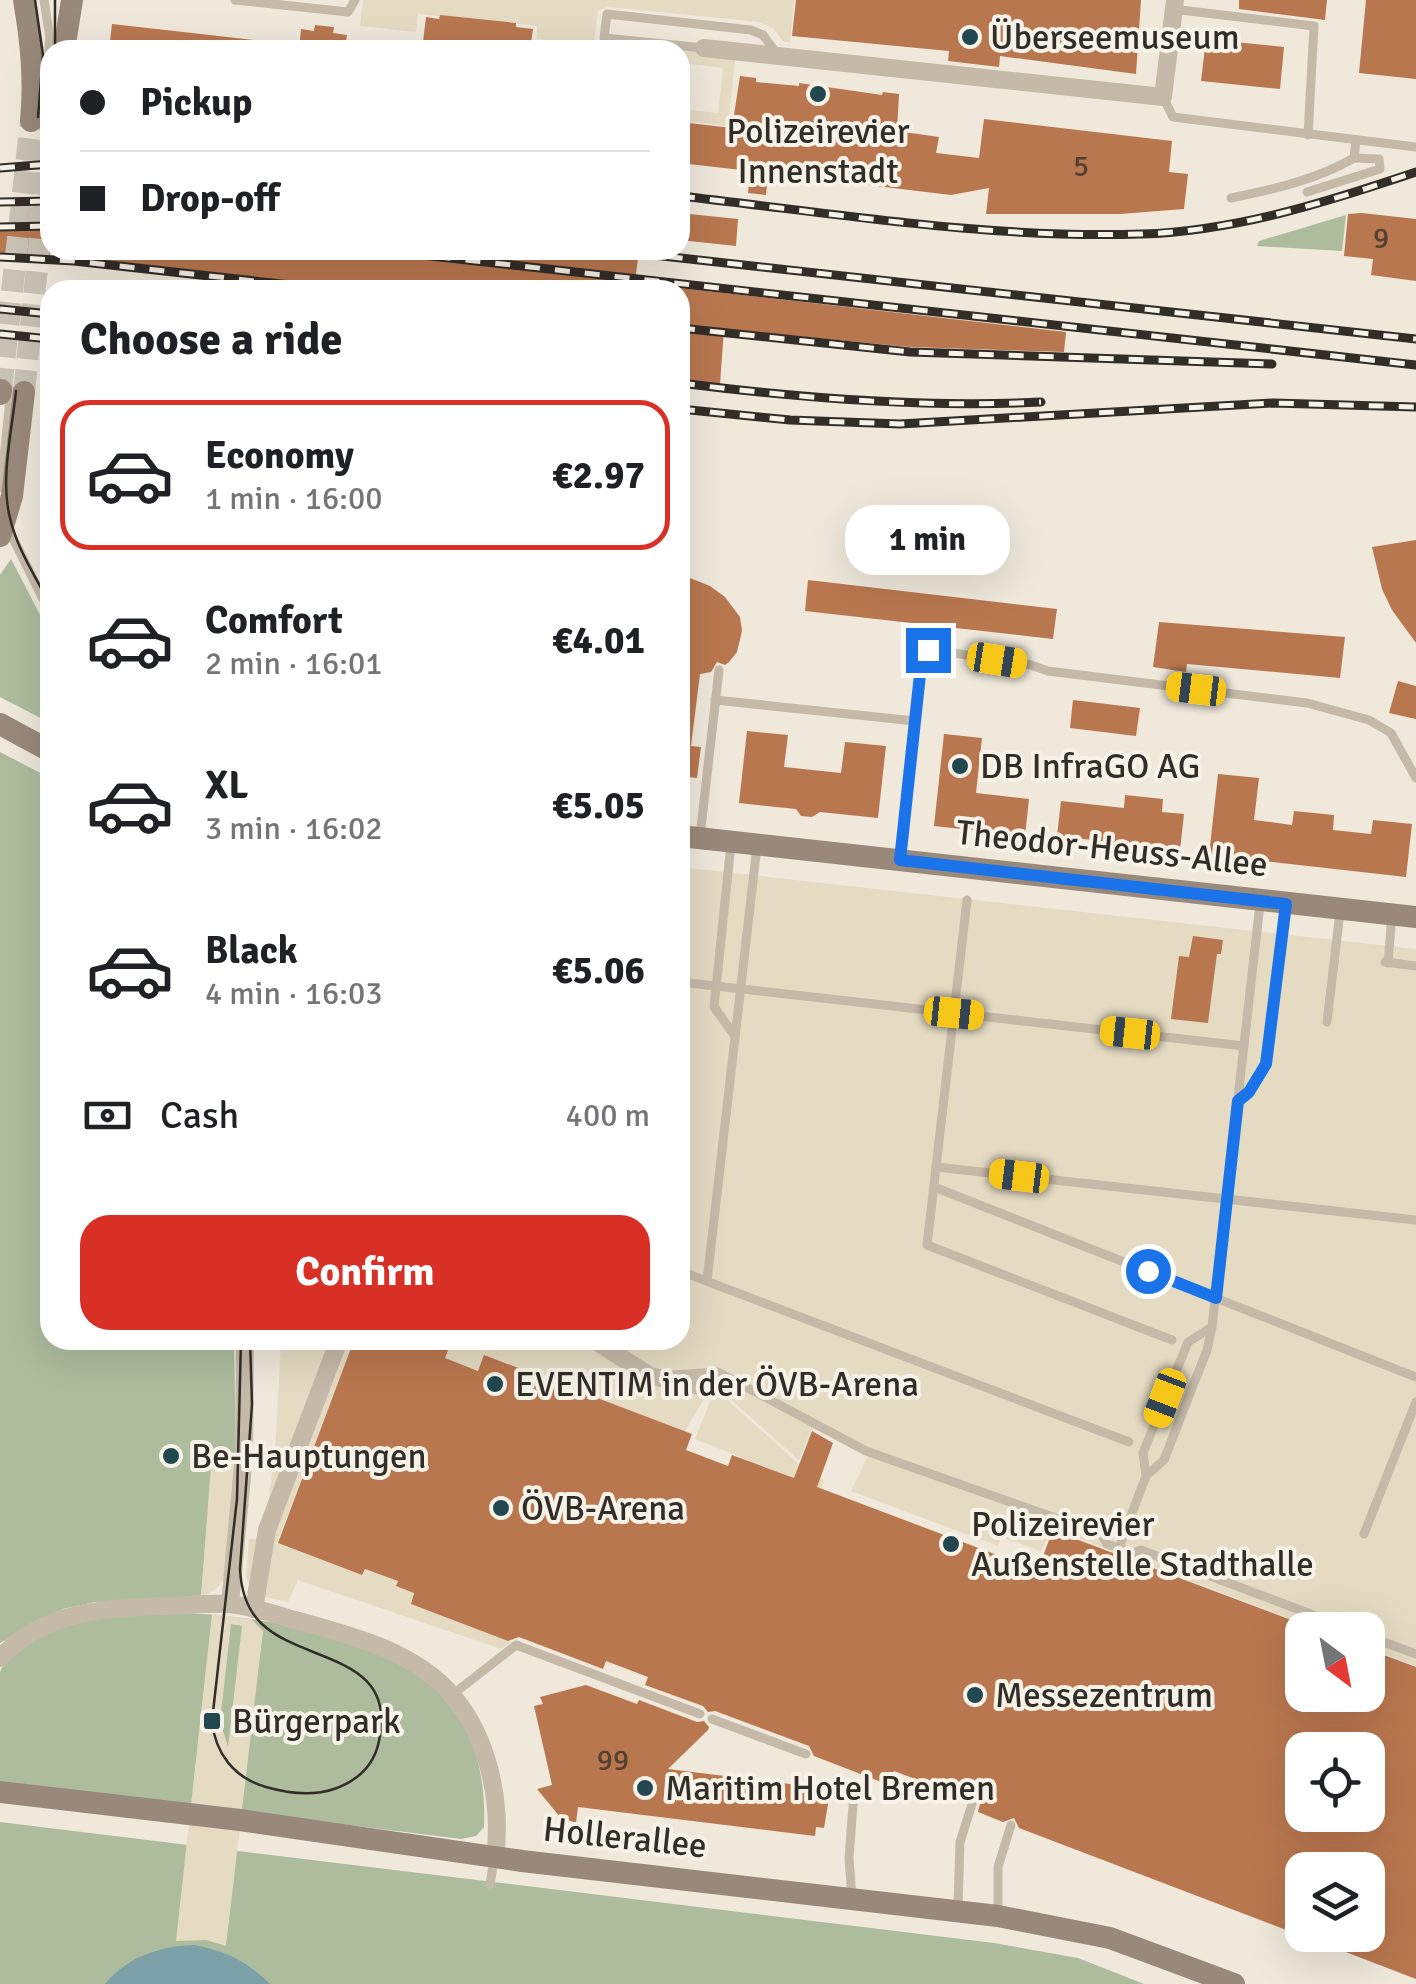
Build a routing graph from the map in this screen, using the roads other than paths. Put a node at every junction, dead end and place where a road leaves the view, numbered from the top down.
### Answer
1 (24, 0) edge
2 (44, 0) edge
3 (72, 0) edge
4 (234, 0) edge
5 (354, 0) edge
6 (1174, 4) edge
7 (50, 40) edge
8 (66, 40) edge
9 (624, 40) edge
10 (690, 47) edge
11 (704, 48) joint
12 (779, 56) junction
13 (1163, 97) junction
14 (40, 99) edge
15 (36, 124) joint
16 (1308, 134) junction
17 (1356, 140) junction
18 (1416, 147) edge
19 (1354, 158) junction
20 (1306, 192) dead end
21 (1232, 198) dead end
22 (9, 392) edge
23 (3, 466) junction
24 (0, 481) edge
25 (3, 529) edge
26 (40, 595) edge
27 (719, 670) dead end
28 (715, 700) junction
29 (915, 721) junction
30 (0, 724) edge
31 (40, 746) edge
32 (1416, 778) edge
33 (690, 837) edge
34 (731, 841) junction
35 (757, 844) junction
36 (900, 860) junction
37 (967, 900) dead end
38 (1261, 900) junction
39 (1286, 904) junction
40 (1340, 910) junction
41 (1408, 916) edge
42 (1416, 966) edge
43 (690, 983) edge
44 (716, 986) junction
45 (740, 989) junction
46 (954, 1013) junction
47 (1327, 1022) dead end
48 (735, 1036) junction
49 (1244, 1046) junction
50 (1238, 1101) junction
51 (936, 1167) junction
52 (934, 1187) junction
53 (1227, 1199) junction
54 (1416, 1220) edge
55 (690, 1275) edge
56 (707, 1281) junction
57 (1216, 1298) junction
58 (1212, 1327) junction
59 (1172, 1340) dead end
60 (245, 1350) edge
61 (336, 1350) edge
62 (610, 1350) edge
63 (650, 1376) junction
64 (1416, 1377) edge
65 (715, 1390) dead end
66 (1416, 1402) edge
67 (1129, 1442) dead end
68 (1146, 1476) junction
69 (1364, 1534) dead end
70 (1121, 1542) dead end
71 (230, 1604) junction
72 (254, 1609) junction
73 (1306, 1612) edge
74 (1385, 1642) edge
75 (1416, 1654) edge
76 (0, 1658) edge
77 (452, 1696) junction
78 (700, 1714) dead end
79 (712, 1719) dead end
80 (806, 1754) dead end
81 (0, 1792) edge
82 (854, 1792) dead end
83 (973, 1801) dead end
84 (1012, 1825) dead end
85 (494, 1858) junction
86 (490, 1885) dead end
87 (852, 1897) junction
88 (958, 1910) junction
89 (998, 1916) junction
90 (1234, 1984) edge

1 - 15 main road
2 - 7 lane
3 - 8 main road
4 - 5 lane
6 - 13 street
6 - 16 lane
9 - 12 lane
10 - 11 lane
11 - 12 street
12 - 13 street
13 - 16 lane
14 - 15 lane
16 - 17 lane
17 - 18 lane
17 - 19 lane
19 - 20 lane
19 - 21 lane
22 - 23 lane
22 - 25 main road
23 - 24 lane
23 - 25 lane
25 - 26 lane
27 - 28 lane
28 - 29 lane
28 - 33 lane
29 - 32 lane
29 - 36 lane
30 - 31 main road
33 - 34 main road, Theodor-Heuss-Allee
34 - 35 main road, Theodor-Heuss-Allee
34 - 44 lane
35 - 36 main road, Theodor-Heuss-Allee
35 - 45 lane
36 - 38 main road, Theodor-Heuss-Allee
37 - 46 lane
38 - 39 main road, Theodor-Heuss-Allee
38 - 49 lane
39 - 40 main road, Theodor-Heuss-Allee
39 - 50 lane
40 - 41 main road, Theodor-Heuss-Allee
40 - 47 lane
41 - 42 lane
43 - 44 lane
44 - 45 lane
44 - 48 lane
45 - 46 lane
45 - 48 lane
46 - 49 lane
46 - 51 lane
48 - 56 lane
49 - 50 lane
50 - 53 lane
51 - 52 lane
51 - 53 lane
52 - 57 lane
52 - 59 lane
53 - 54 lane
53 - 57 lane
55 - 56 lane
56 - 67 lane
57 - 58 lane
57 - 64 lane
58 - 68 lane
58 - 68 lane
60 - 71 street
61 - 72 street
62 - 63 street
63 - 65 street
63 - 73 lane
66 - 69 lane
68 - 70 lane
71 - 72 street
71 - 76 street
72 - 77 street
74 - 75 lane
77 - 78 lane
77 - 85 street
79 - 80 lane
81 - 85 main road, Hollerallee
82 - 87 lane
83 - 88 lane
84 - 89 lane
85 - 86 lane
85 - 87 main road, Hollerallee
87 - 88 main road, Hollerallee
88 - 89 main road, Hollerallee
89 - 90 main road, Hollerallee

